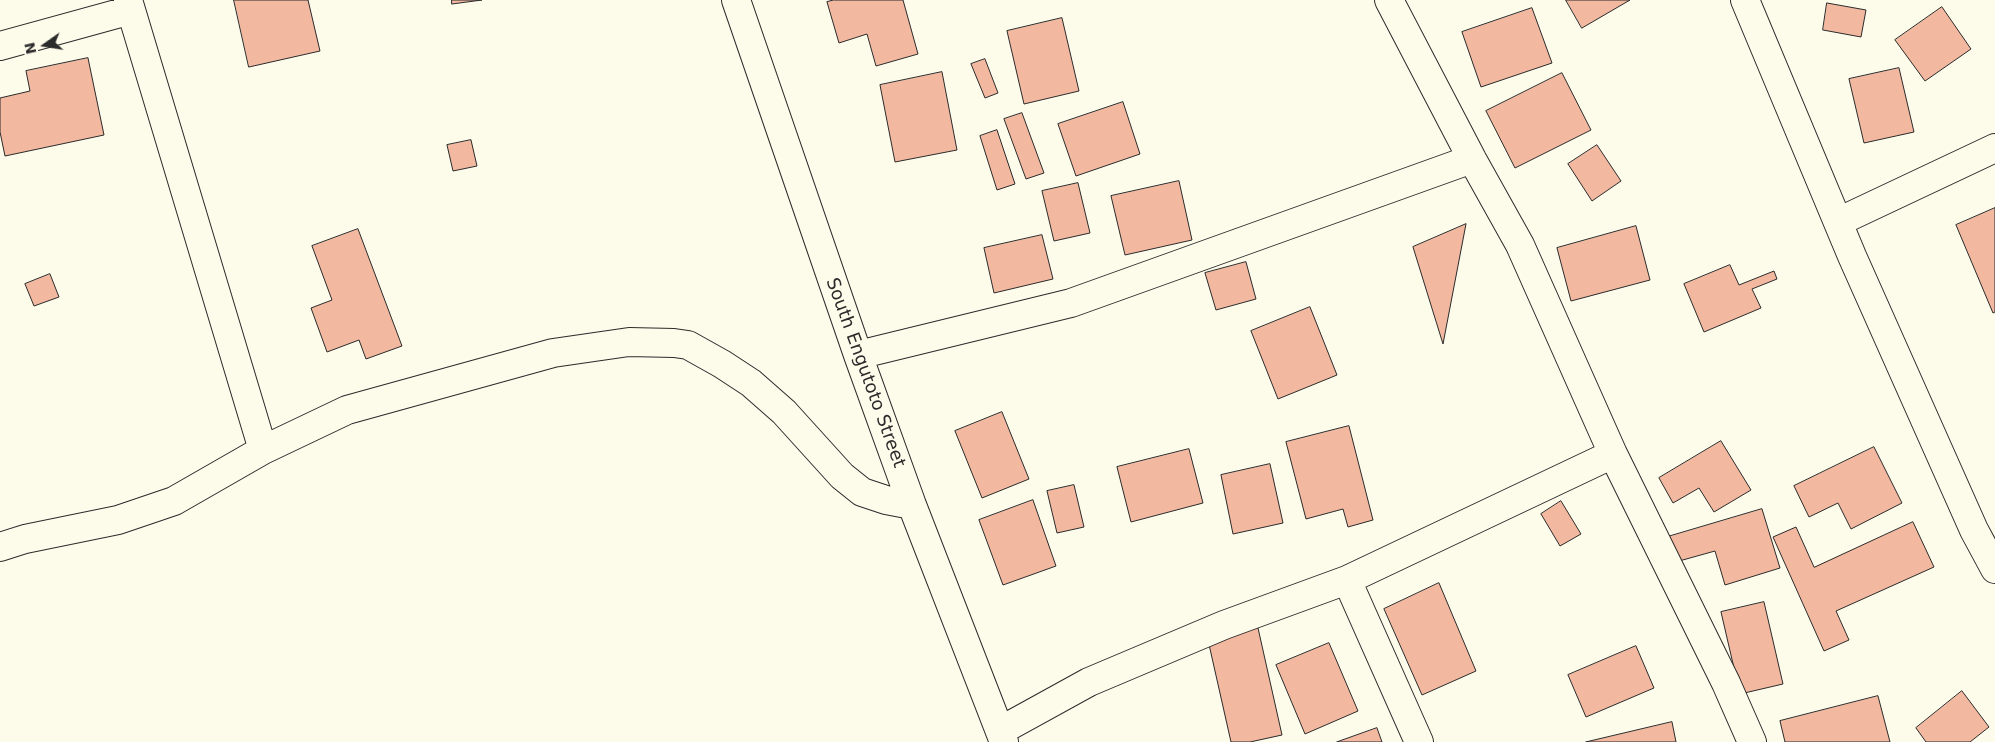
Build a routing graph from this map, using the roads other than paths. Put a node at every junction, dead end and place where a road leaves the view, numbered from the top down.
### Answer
1 (736, 0) edge
2 (1389, 0) edge
3 (1745, 0) edge
4 (130, 5) edge
5 (0, 46) edge
6 (1995, 148) edge
7 (1472, 159) junction
8 (1838, 222) junction
9 (858, 355) junction
10 (263, 450) junction
11 (1613, 454) junction
12 (912, 505) junction
13 (0, 547) edge
14 (1995, 569) edge
15 (1347, 580) junction
16 (1002, 737) edge
17 (1419, 742) edge
18 (1752, 742) edge

1 - 9 street, South Engutoto Street
2 - 7 street
3 - 8 street
4 - 5 street
4 - 10 street
6 - 8 street
7 - 9 street
7 - 11 street
8 - 14 street
9 - 12 street, South Engutoto Street
10 - 12 street
10 - 13 street
11 - 15 street
11 - 18 street
12 - 16 street, South Engutoto Street
15 - 16 street
15 - 17 street

